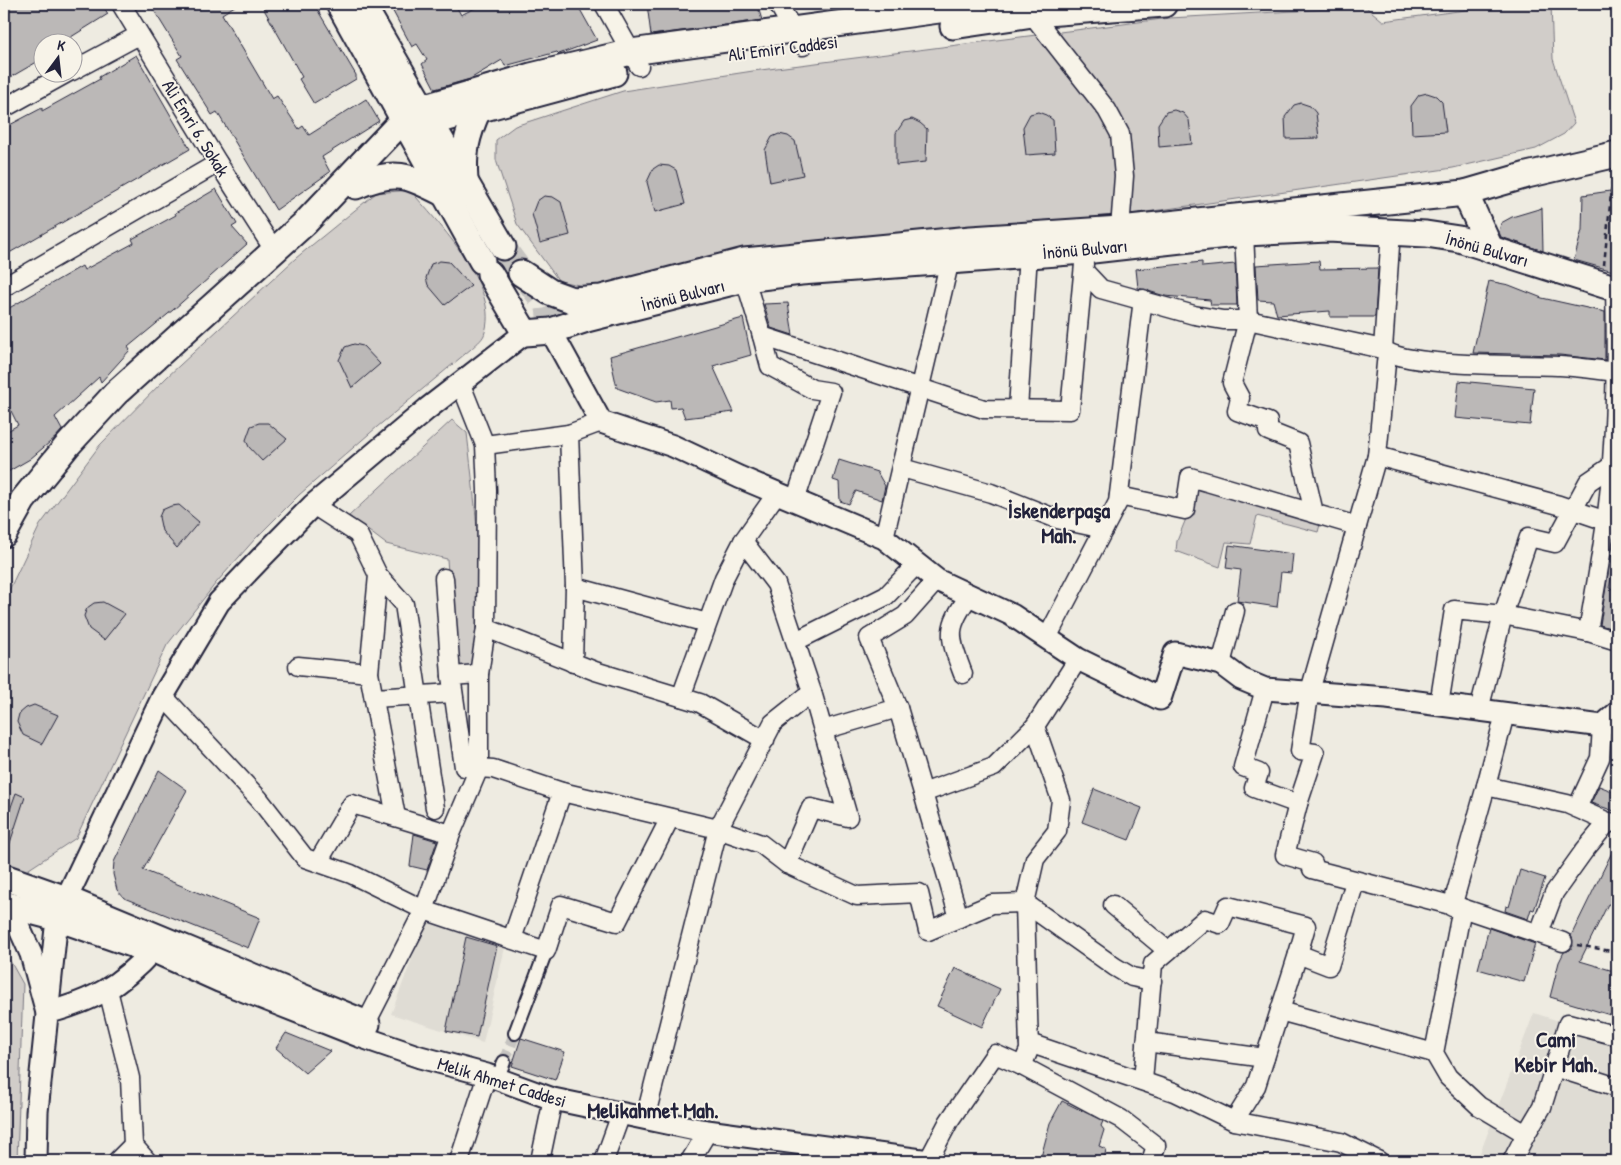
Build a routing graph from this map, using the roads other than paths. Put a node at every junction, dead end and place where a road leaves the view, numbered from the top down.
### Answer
1 (121, 4) edge
2 (339, 4) edge
3 (362, 4) edge
4 (604, 4) edge
5 (778, 4) edge
6 (983, 4) edge
7 (1164, 4) edge
8 (1028, 9) edge
9 (139, 35) junction
10 (797, 39) junction
11 (635, 59) junction
12 (82, 66) edge
13 (52, 82) edge
14 (4, 108) edge
15 (478, 110) junction
16 (416, 121) junction
17 (1616, 154) edge
18 (218, 163) junction
19 (356, 186) junction
20 (455, 189) junction
21 (1465, 194) junction
22 (305, 224) junction
23 (1120, 229) junction
24 (1391, 231) junction
25 (1244, 233) junction
26 (502, 247) tunnel mouth
27 (274, 250) junction
28 (1491, 250) junction
29 (1028, 254) junction
30 (950, 260) junction
31 (1084, 261) junction
32 (521, 273) dead end
33 (745, 279) junction
34 (4, 287) edge
35 (1612, 287) edge
36 (1144, 299) junction
37 (1248, 320) junction
38 (551, 331) junction
39 (525, 333) junction
40 (762, 336) junction
41 (1385, 351) junction
42 (1617, 372) edge
43 (460, 382) junction
44 (922, 387) junction
45 (1018, 409) junction
46 (601, 422) junction
47 (569, 434) junction
48 (485, 445) junction
49 (1377, 456) junction
50 (902, 468) junction
51 (1614, 469) edge
52 (1119, 496) junction
53 (786, 497) junction
54 (313, 505) junction
55 (1573, 510) junction
56 (1314, 513) junction
57 (1606, 521) junction
58 (1357, 526) junction
59 (1104, 529) junction
60 (4, 534) edge
61 (884, 538) junction
62 (743, 541) junction
63 (917, 564) junction
64 (378, 575) junction
65 (444, 578) dead end
66 (937, 580) junction
67 (575, 587) junction
68 (970, 595) junction
69 (1235, 611) dead end
70 (1502, 615) junction
71 (708, 623) junction
72 (486, 628) junction
73 (1588, 632) junction
74 (1047, 638) junction
75 (796, 641) junction
76 (1617, 641) edge
77 (1078, 659) junction
78 (573, 663) junction
79 (1221, 664) junction
80 (298, 666) dead end
81 (369, 673) junction
82 (479, 674) junction
83 (963, 674) dead end
84 (452, 685) junction
85 (1265, 689) junction
86 (1310, 691) junction
87 (812, 692) junction
88 (417, 694) junction
89 (163, 696) junction
90 (681, 697) junction
91 (374, 698) junction
92 (1439, 705) junction
93 (898, 708) junction
94 (1479, 710) junction
95 (1506, 714) junction
96 (1610, 719) edge
97 (1035, 726) junction
98 (823, 730) junction
99 (765, 740) junction
100 (479, 768) junction
101 (1486, 786) junction
102 (562, 792) junction
103 (923, 793) junction
104 (1298, 804) junction
105 (435, 808) dead end
106 (1577, 808) junction
107 (396, 817) junction
108 (670, 818) junction
109 (1613, 823) edge
110 (718, 829) junction
111 (452, 834) junction
112 (318, 862) junction
113 (788, 864) junction
114 (4, 877) edge
115 (1356, 882) junction
116 (1024, 903) junction
117 (6, 905) edge
118 (1113, 905) dead end
119 (61, 908) junction
120 (1457, 908) junction
121 (424, 910) junction
122 (960, 918) junction
123 (1539, 933) junction
124 (512, 939) junction
125 (1563, 942) dead end
126 (152, 951) junction
127 (546, 951) junction
128 (1168, 951) junction
129 (1298, 954) junction
130 (1152, 981) junction
131 (108, 990) junction
132 (1280, 1011) junction
133 (47, 1013) junction
134 (363, 1030) junction
135 (515, 1033) tunnel mouth
136 (1617, 1036) edge
137 (1029, 1042) junction
138 (1146, 1042) junction
139 (1434, 1053) junction
140 (1265, 1058) junction
141 (1022, 1066) junction
142 (1554, 1067) junction
143 (496, 1072) junction
144 (1143, 1081) junction
145 (1617, 1087) edge
146 (553, 1100) junction
147 (621, 1114) junction
148 (645, 1119) junction
149 (1234, 1121) junction
150 (708, 1131) junction
151 (1526, 1134) junction
152 (134, 1145) junction
153 (871, 1158) edge
154 (36, 1161) edge
155 (117, 1161) edge
156 (147, 1161) edge
157 (459, 1161) edge
158 (540, 1161) edge
159 (604, 1161) edge
160 (690, 1161) edge
161 (928, 1161) edge
162 (1151, 1161) edge
163 (1379, 1161) edge
164 (1512, 1161) edge

1 - 9 street, Ali Emri 6. Sokak
2 - 16 main road
3 - 16 main road
4 - 11 street
5 - 10 street
6 - 10 main road
7 - 8 main road, Ali Emiri Caddesi
8 - 10 main road, Ali Emiri Caddesi
8 - 23 street
9 - 12 street
9 - 18 street, Ali Emri 6. Sokak
10 - 11 main road, Ali Emiri Caddesi
11 - 15 main road, Ali Emiri Caddesi
11 - 16 main road
13 - 14 street
15 - 16 main road, Ali Emiri Caddesi
15 - 20 main road
16 - 19 main road
16 - 20 main road
16 - 22 main road
17 - 21 main road
18 - 27 street, Ali Emri 6. Sokak
18 - 34 street
19 - 20 main road
19 - 22 main road
20 - 26 main road
20 - 39 main road
21 - 23 main road
21 - 28 main road
22 - 27 main road
23 - 32 main road
24 - 25 main road, İnönü Bulvarı
24 - 28 main road, İnönü Bulvarı
24 - 41 street
25 - 31 main road, İnönü Bulvarı
25 - 37 street
27 - 60 main road
28 - 35 main road, İnönü Bulvarı
29 - 30 main road, İnönü Bulvarı
29 - 31 main road, İnönü Bulvarı
29 - 45 street
30 - 33 main road, İnönü Bulvarı
30 - 44 street
31 - 36 street
31 - 45 street
33 - 38 main road, İnönü Bulvarı
33 - 40 street
35 - 42 street
36 - 37 street
36 - 52 street
37 - 41 street
37 - 56 street
38 - 39 main road, İnönü Bulvarı
38 - 46 street
39 - 43 street
40 - 44 street
40 - 53 street
41 - 42 street
41 - 49 street
42 - 51 street
43 - 48 street
43 - 54 street
44 - 45 street
44 - 50 street
46 - 47 street
46 - 53 street
47 - 48 street
47 - 67 street
48 - 72 street
49 - 55 street
49 - 58 street
50 - 59 street
50 - 61 street
51 - 55 street
51 - 57 street
52 - 56 street
52 - 59 street
53 - 61 street
53 - 62 street
54 - 64 street
54 - 89 street
55 - 57 street
55 - 70 street
56 - 58 street
57 - 73 street
58 - 86 street
59 - 74 street
61 - 63 street
62 - 71 street
62 - 75 street
63 - 66 street
63 - 75 street
64 - 81 street
64 - 88 street
65 - 84 street
66 - 68 street
66 - 93 street
67 - 71 street
67 - 78 street
68 - 74 street
68 - 83 street
69 - 79 street
70 - 73 street
70 - 92 street
70 - 94 street
71 - 90 street
72 - 78 street
72 - 82 street
73 - 76 street
74 - 77 street
75 - 87 street
77 - 79 street
77 - 97 street
78 - 90 street
79 - 85 street
80 - 81 street
81 - 91 street
82 - 84 street
82 - 100 street
84 - 88 street
84 - 100 street
85 - 86 street
85 - 104 street
86 - 92 street
86 - 104 street
87 - 98 street
87 - 99 street
88 - 91 street
88 - 105 street
89 - 112 street
89 - 119 street
90 - 99 street
91 - 107 street
92 - 94 street
93 - 98 street
93 - 103 street
94 - 95 street
95 - 96 street
95 - 101 street
96 - 106 street
97 - 103 street
97 - 116 street
98 - 113 street
99 - 110 street
100 - 102 street
100 - 111 street
101 - 106 street
101 - 120 street
102 - 108 street
102 - 124 street
103 - 122 street
104 - 115 street
106 - 109 street
107 - 111 street
107 - 112 street
108 - 110 street
108 - 127 street
109 - 123 street
110 - 113 street
110 - 148 street
111 - 121 street
112 - 121 street
113 - 122 street
114 - 119 main road
115 - 120 street
115 - 129 street
116 - 122 street
116 - 130 street
116 - 137 street
117 - 119 main road
117 - 133 street
118 - 128 street
119 - 126 main road
119 - 133 street
119 - 134 main road
120 - 123 street
120 - 139 street
121 - 124 street
121 - 134 street
123 - 125 street
124 - 127 street
126 - 131 street
126 - 134 street, Melik Ahmet Caddesi
127 - 135 street
128 - 129 street
128 - 130 street
129 - 132 street
130 - 138 street
131 - 133 street
131 - 152 street
132 - 139 street
132 - 140 street
133 - 154 street
134 - 143 street, Melik Ahmet Caddesi
136 - 142 street
137 - 141 street
137 - 144 street
138 - 140 street
138 - 144 street
139 - 151 street
140 - 149 street
141 - 161 street
141 - 162 street
142 - 145 street
142 - 151 street
143 - 146 street, Melik Ahmet Caddesi
143 - 157 street
144 - 149 street
146 - 147 street, Melik Ahmet Caddesi
146 - 158 street
147 - 148 street, Melik Ahmet Caddesi
147 - 159 street
148 - 150 street, Melik Ahmet Caddesi
149 - 163 street
150 - 153 street, Melik Ahmet Caddesi
150 - 160 street
151 - 164 street
152 - 155 street
152 - 156 street
153 - 161 street, Melik Ahmet Caddesi

